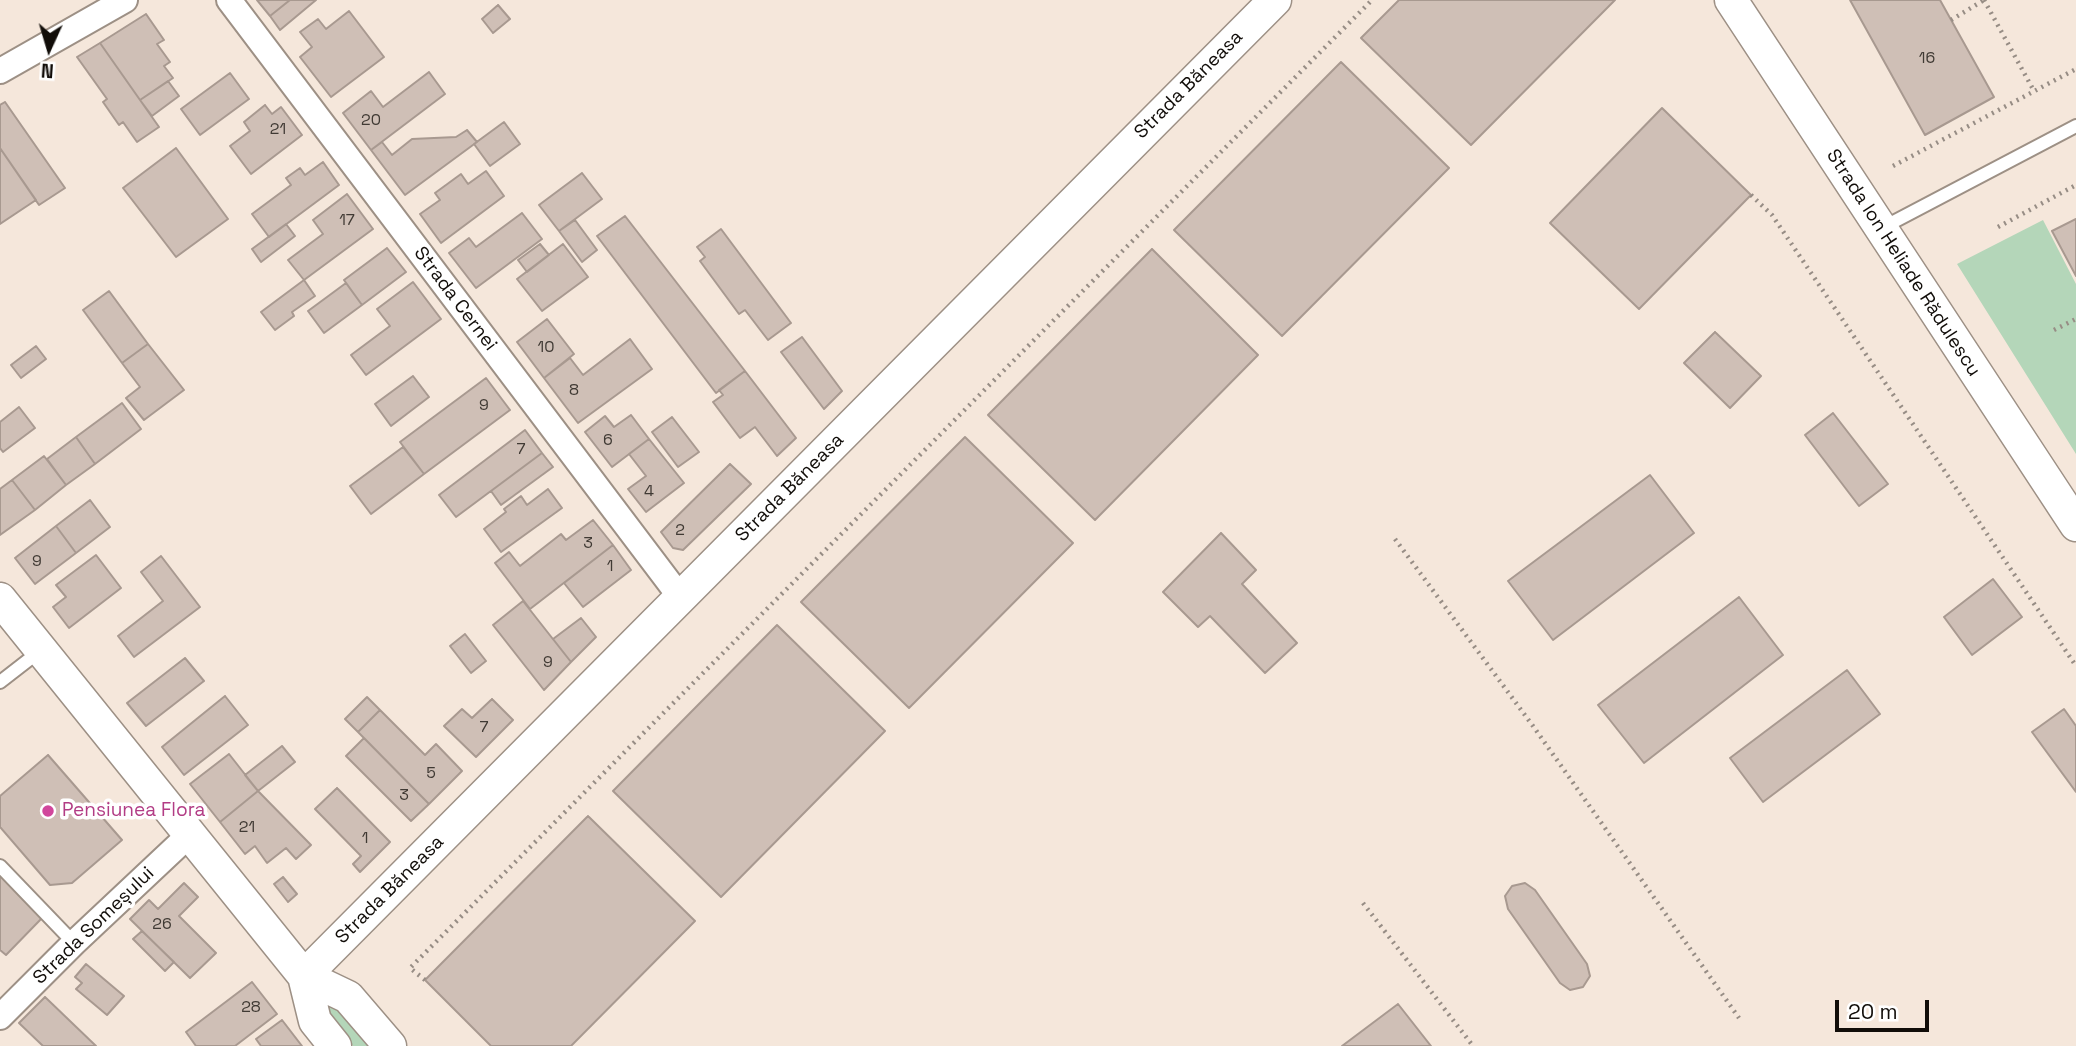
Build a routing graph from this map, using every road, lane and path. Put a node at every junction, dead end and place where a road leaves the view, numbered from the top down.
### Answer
1 (125, 0) edge
2 (229, 0) edge
3 (1275, 0) edge
4 (1372, 0) edge
5 (1731, 0) edge
6 (1984, 0) edge
7 (1951, 20) dead end
8 (2076, 69) edge
9 (0, 71) edge
10 (2034, 91) junction
11 (2076, 126) edge
12 (1893, 166) dead end
13 (2076, 186) edge
14 (1751, 195) dead end
15 (1998, 227) dead end
16 (1880, 229) junction
17 (2076, 319) edge
18 (2054, 330) dead end
19 (2076, 525) edge
20 (1395, 539) dead end
21 (0, 598) edge
22 (681, 598) junction
23 (41, 651) junction
24 (2076, 666) edge
25 (0, 682) edge
26 (189, 835) junction
27 (0, 866) edge
28 (1363, 903) dead end
29 (74, 943) junction
30 (304, 976) junction
31 (425, 980) dead end
32 (0, 1017) edge
33 (1739, 1018) dead end
34 (335, 1046) edge
35 (390, 1046) edge
36 (1473, 1046) edge

1 - 9 street
2 - 22 street, Strada Cernei
3 - 22 street, Strada Băneasa
4 - 31 path
5 - 16 street, Strada Ion Heliade Rădulescu
6 - 7 path
6 - 10 path
8 - 10 path
10 - 12 path
11 - 16 lane
13 - 15 path
14 - 24 path
16 - 19 street, Strada Ion Heliade Rădulescu
17 - 18 path
20 - 33 path
21 - 23 street
22 - 30 street, Strada Băneasa
23 - 25 lane
23 - 26 street
26 - 29 street, Strada Someșului
26 - 30 street
27 - 29 lane
28 - 36 path
29 - 32 street, Strada Someșului
30 - 34 street
30 - 35 street

